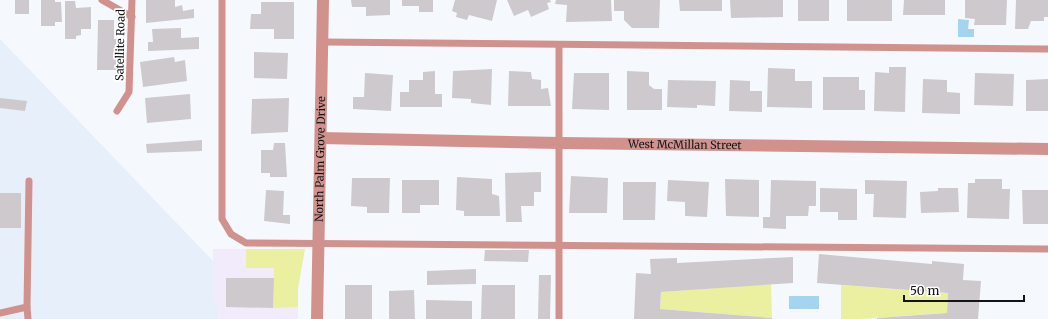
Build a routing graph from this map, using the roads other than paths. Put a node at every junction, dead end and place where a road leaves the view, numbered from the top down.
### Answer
1 (102, 0) edge
2 (132, 0) edge
3 (222, 0) edge
4 (323, 0) edge
5 (132, 17) junction
6 (323, 42) junction
7 (559, 44) junction
8 (1048, 49) edge
9 (117, 111) dead end
10 (321, 138) junction
11 (560, 143) junction
12 (1048, 149) edge
13 (29, 181) dead end
14 (319, 244) junction
15 (560, 245) junction
16 (1048, 249) edge
17 (27, 307) junction
18 (0, 313) edge
19 (28, 319) edge
20 (317, 319) edge
21 (559, 319) edge

1 - 5 lane
2 - 5 lane, Satellite Road
3 - 14 lane
4 - 6 street, North Palm Grove Drive
5 - 9 lane, Satellite Road
6 - 7 lane
6 - 10 street, North Palm Grove Drive
7 - 8 lane
7 - 11 lane
10 - 11 street, West McMillan Street
10 - 14 street, North Palm Grove Drive
11 - 12 street, West McMillan Street
11 - 15 lane
13 - 17 lane
14 - 15 lane
14 - 20 street, North Palm Grove Drive
15 - 16 lane
15 - 21 lane
17 - 18 lane
17 - 19 lane

